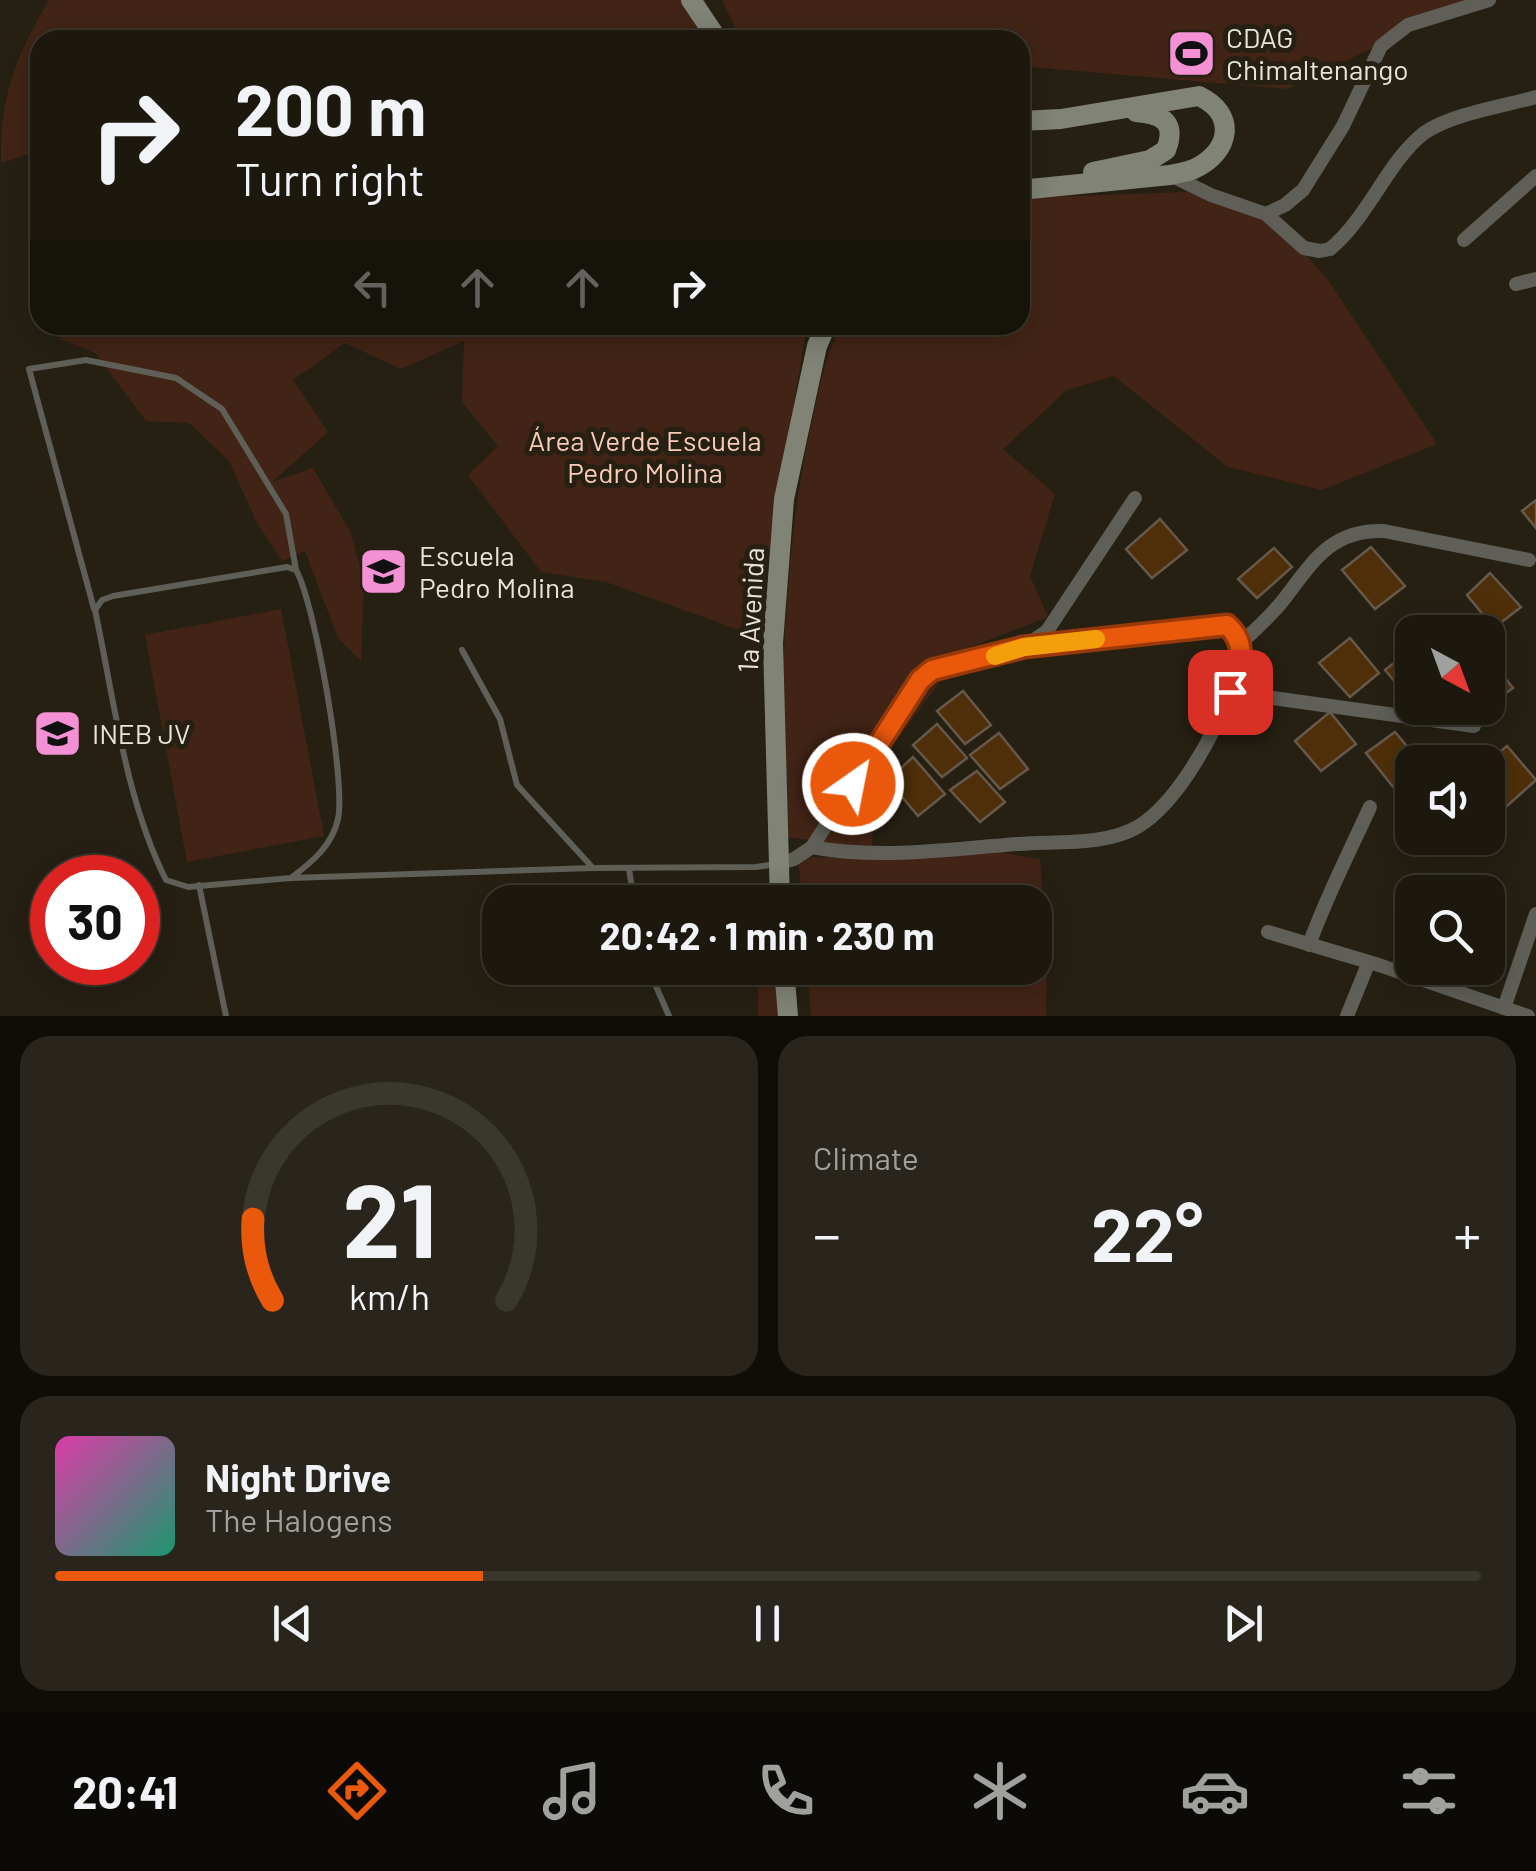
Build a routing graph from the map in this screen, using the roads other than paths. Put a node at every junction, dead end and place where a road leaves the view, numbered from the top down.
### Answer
1 (692, 0) edge
2 (1489, 0) edge
3 (712, 30) edge
4 (1536, 97) edge
5 (1089, 113) junction
6 (1030, 121) edge
7 (1170, 176) junction
8 (1536, 176) edge
9 (1030, 188) edge
10 (1030, 189) edge
11 (1266, 214) junction
12 (1464, 240) dead end
13 (1536, 279) edge
14 (1516, 284) dead end
15 (822, 335) edge
16 (1135, 498) dead end
17 (1529, 560) dead end
18 (296, 570) junction
19 (95, 610) junction
20 (1240, 644) junction
21 (1024, 647) junction
22 (462, 650) dead end
23 (1230, 692) junction
24 (1474, 726) dead end
25 (1370, 807) dead end
26 (812, 848) junction
27 (778, 864) junction
28 (593, 868) junction
29 (628, 869) junction
30 (291, 878) junction
31 (199, 885) junction
32 (631, 885) edge
33 (779, 885) edge
34 (1536, 914) edge
35 (1268, 932) dead end
36 (1309, 945) junction
37 (1368, 964) junction
38 (655, 985) edge
39 (785, 985) edge
40 (1504, 1008) junction
41 (226, 1016) edge
42 (669, 1016) edge
43 (788, 1016) edge
44 (1346, 1016) edge
45 (1528, 1016) edge

1 - 3 main road
2 - 11 street
4 - 11 street
5 - 6 main road
5 - 7 main road
5 - 9 main road
7 - 10 main road
7 - 11 street
8 - 12 street
13 - 14 street
15 - 27 main road, 1a Avenida
16 - 21 street
17 - 20 street
18 - 19 lane
18 - 19 lane
18 - 30 lane
19 - 31 lane
20 - 21 street
20 - 23 street
21 - 26 street
22 - 28 lane
23 - 24 street
23 - 26 street
25 - 36 street
26 - 27 street
27 - 29 lane
27 - 33 main road, 1a Avenida
28 - 29 lane
28 - 30 lane
29 - 32 lane
30 - 31 lane
31 - 41 lane
34 - 40 street
35 - 36 street
36 - 37 street
37 - 40 street
37 - 44 street
38 - 42 lane
39 - 43 main road
40 - 45 street

